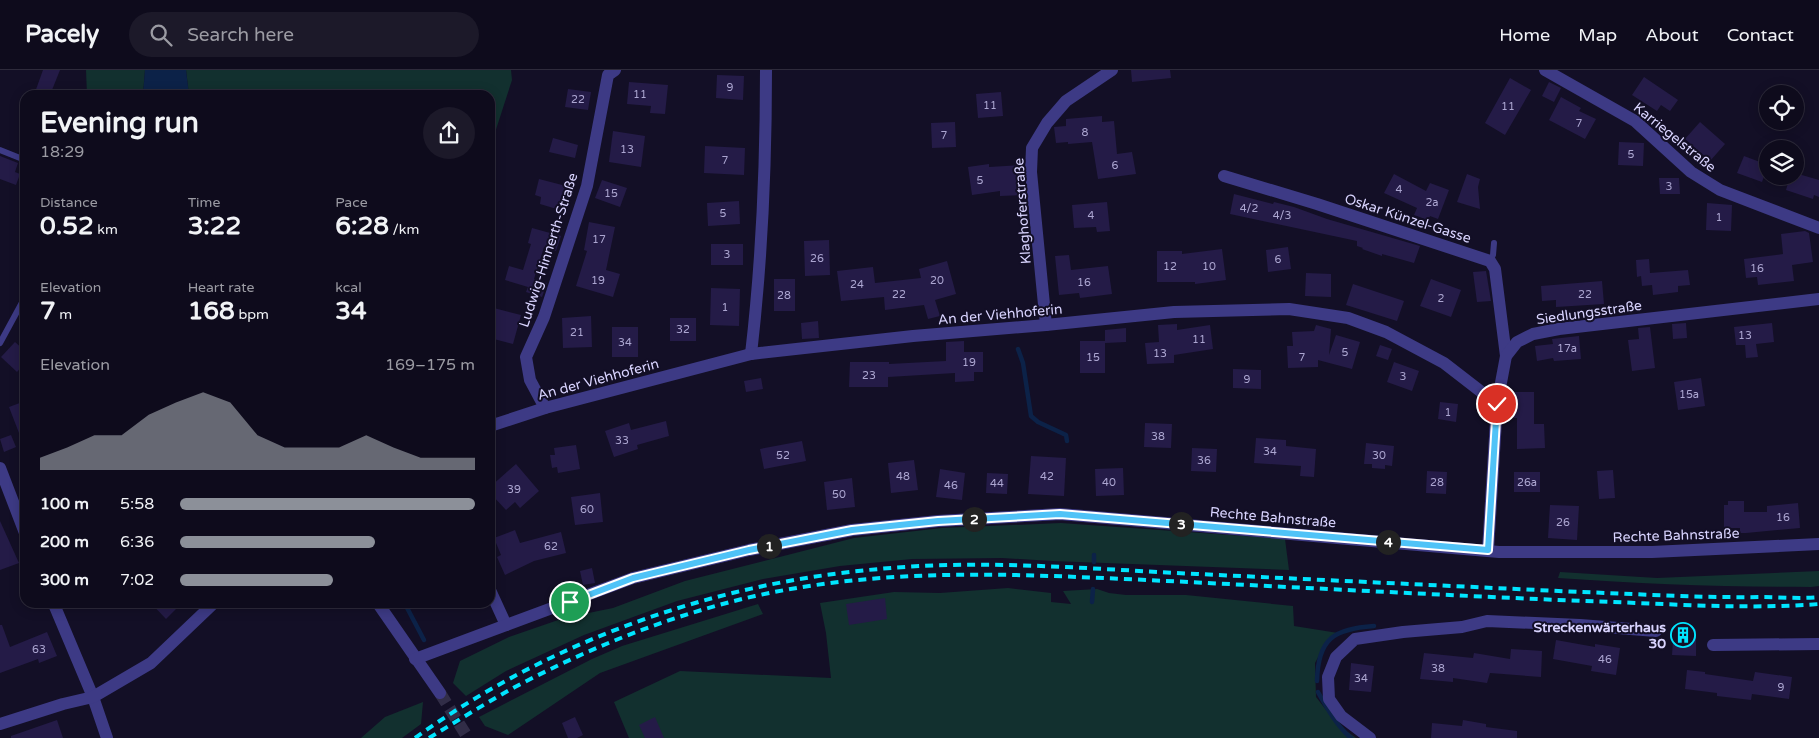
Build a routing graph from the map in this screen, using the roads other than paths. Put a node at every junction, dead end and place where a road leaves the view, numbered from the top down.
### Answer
1 (615, 70) edge
2 (766, 70) edge
3 (1112, 70) edge
4 (1545, 70) edge
5 (0, 150) edge
6 (20, 158) edge
7 (1224, 176) dead end
8 (1819, 228) edge
9 (1494, 243) dead end
10 (1490, 261) junction
11 (1819, 299) edge
12 (20, 306) edge
13 (1046, 325) junction
14 (0, 343) edge
15 (750, 354) junction
16 (1506, 356) junction
17 (1497, 404) junction
18 (545, 408) junction
19 (495, 424) edge
20 (1, 474) edge
21 (20, 521) edge
22 (1819, 544) edge
23 (1488, 550) junction
24 (495, 601) edge
25 (55, 608) edge
26 (209, 608) edge
27 (381, 608) edge
28 (506, 626) junction
29 (1656, 631) dead end
30 (1819, 644) edge
31 (1713, 645) dead end
32 (415, 659) junction
33 (440, 693) tunnel mouth
34 (92, 697) junction
35 (0, 724) edge
36 (107, 738) edge
37 (1370, 738) edge

1 - 18 street, Ludwig-Hinnerth-Straße
2 - 15 street
3 - 13 street, Klaghoferstraße
4 - 8 street, Karriegelstraße
5 - 6 lane
7 - 10 street, Oskar Künzel-Gasse
9 - 10 lane
10 - 16 street
11 - 16 street, Siedlungsstraße
12 - 14 lane
13 - 15 street, An der Viehhoferin
13 - 17 street, An der Viehhoferin
15 - 18 street, An der Viehhoferin
16 - 17 street
17 - 23 street
18 - 19 street, An der Viehhoferin
20 - 21 street
22 - 23 street, Rechte Bahnstraße
23 - 28 street, Rechte Bahnstraße
24 - 28 street
25 - 34 street
26 - 34 street
27 - 32 street
28 - 32 street, Rechte Bahnstraße
29 - 37 street
30 - 31 street
32 - 33 street
34 - 35 street
34 - 36 street

